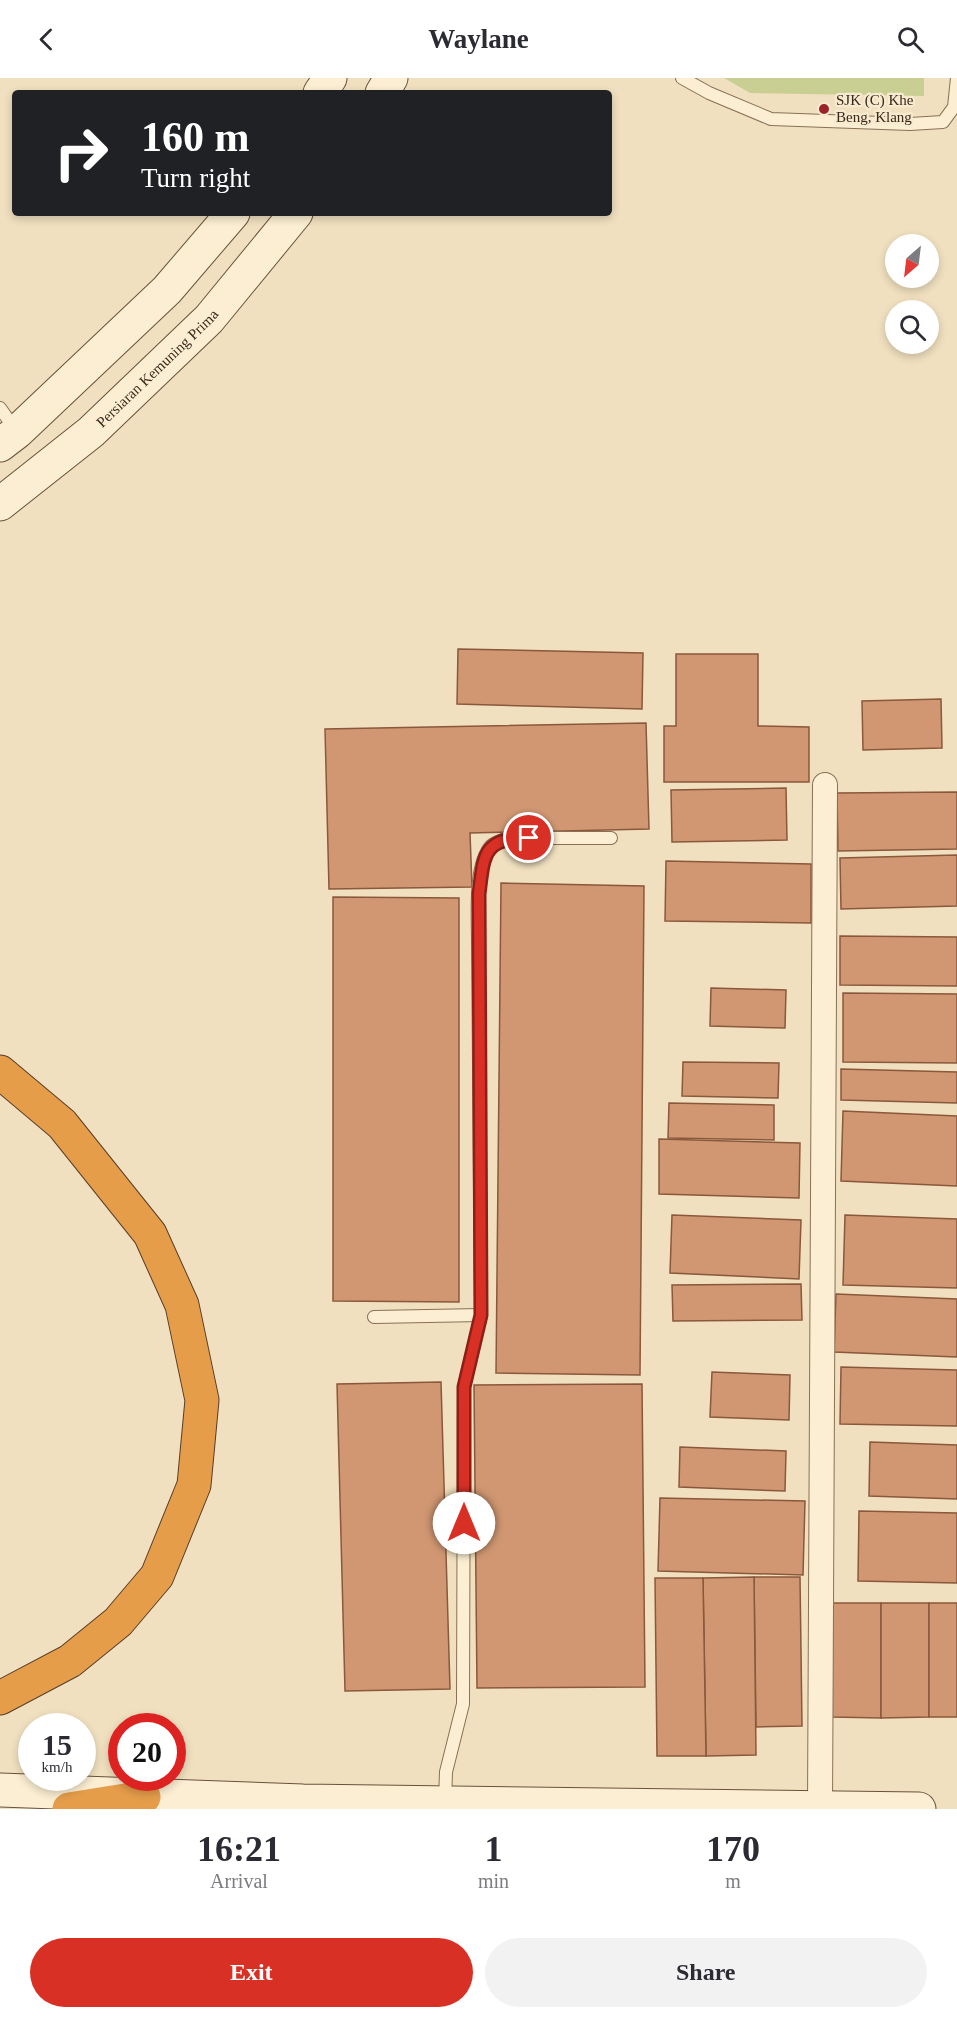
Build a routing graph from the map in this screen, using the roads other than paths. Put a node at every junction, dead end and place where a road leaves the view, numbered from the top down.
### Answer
1 (682, 78) edge
2 (957, 78) edge
3 (229, 216) edge
4 (294, 216) edge
5 (6, 428) edge
6 (0, 504) edge
7 (825, 785) dead end
8 (611, 838) dead end
9 (0, 1072) edge
10 (481, 1315) junction
11 (374, 1317) dead end
12 (0, 1698) edge
13 (0, 1790) edge
14 (144, 1803) edge
15 (445, 1803) junction
16 (303, 1805) edge
17 (490, 1806) edge
18 (623, 1807) edge
19 (827, 1808) edge
20 (69, 1809) edge
21 (920, 1809) edge

1 - 2 lane
3 - 5 main road
4 - 6 main road, Persiaran Kemuning Prima
7 - 19 street
8 - 10 lane
9 - 12 highway
10 - 11 lane
10 - 15 lane
13 - 14 main road
14 - 16 main road
14 - 20 highway
15 - 16 main road
15 - 17 main road
17 - 18 main road
18 - 19 main road
19 - 21 main road

